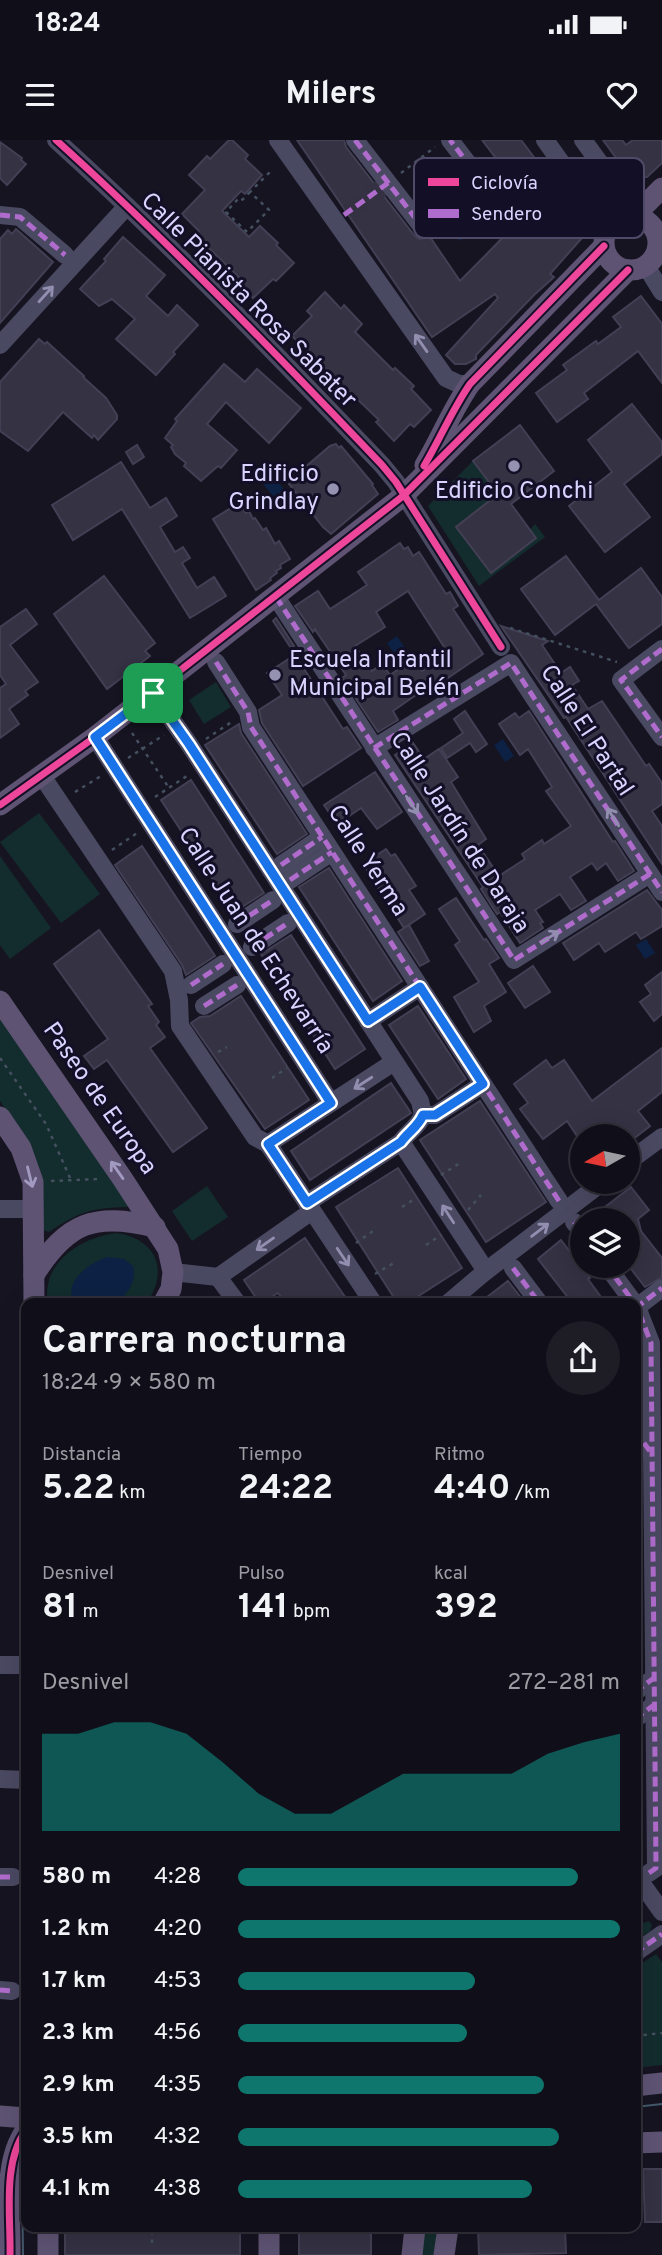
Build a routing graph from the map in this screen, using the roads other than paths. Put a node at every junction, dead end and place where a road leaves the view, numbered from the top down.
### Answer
1 (56, 140) edge
2 (278, 140) edge
3 (355, 140) edge
4 (450, 140) edge
5 (545, 140) edge
6 (583, 140) edge
7 (464, 158) edge
8 (556, 158) edge
9 (596, 158) edge
10 (662, 188) edge
11 (644, 205) edge
12 (127, 206) junction
13 (0, 215) edge
14 (414, 216) edge
15 (644, 220) edge
16 (605, 238) edge
17 (606, 238) edge
18 (660, 242) edge
19 (65, 255) dead end
20 (637, 268) junction
21 (662, 292) edge
22 (0, 345) edge
23 (470, 384) junction
24 (403, 496) junction
25 (276, 597) junction
26 (501, 647) dead end
27 (662, 649) edge
28 (216, 662) dead end
29 (153, 693) junction
30 (95, 737) junction
31 (662, 737) edge
32 (374, 748) junction
33 (42, 776) junction
34 (1, 802) edge
35 (327, 845) junction
36 (286, 872) dead end
37 (650, 874) junction
38 (662, 892) edge
39 (273, 900) dead end
40 (288, 923) dead end
41 (237, 924) dead end
42 (252, 947) dead end
43 (223, 964) dead end
44 (191, 985) dead end
45 (237, 985) dead end
46 (415, 990) junction
47 (0, 1001) edge
48 (204, 1006) dead end
49 (368, 1021) junction
50 (394, 1062) junction
51 (479, 1087) junction
52 (331, 1103) junction
53 (423, 1115) junction
54 (0, 1117) edge
55 (662, 1137) edge
56 (401, 1142) junction
57 (268, 1144) junction
58 (640, 1154) edge
59 (587, 1194) edge
60 (559, 1201) dead end
61 (310, 1207) junction
62 (0, 1209) edge
63 (33, 1209) junction
64 (155, 1227) junction
65 (513, 1268) dead end
66 (485, 1271) junction
67 (173, 1272) junction
68 (33, 1276) junction
69 (218, 1277) junction
70 (616, 1278) edge
71 (662, 1288) edge
72 (34, 1298) edge
73 (166, 1298) edge
74 (234, 1298) edge
75 (370, 1298) edge
76 (458, 1298) edge
77 (536, 1298) edge
78 (631, 1298) edge
79 (641, 1302) edge
80 (641, 1318) edge
81 (641, 1440) edge
82 (652, 1454) junction
83 (0, 1664) edge
84 (21, 1665) edge
85 (654, 1678) junction
86 (641, 1688) edge
87 (654, 1705) junction
88 (641, 1715) edge
89 (0, 1779) edge
90 (21, 1780) edge
91 (642, 1874) edge
92 (662, 1912) edge
93 (662, 1934) edge
94 (641, 1949) edge
95 (662, 2082) edge
96 (641, 2085) edge
97 (0, 2116) edge
98 (16, 2137) edge
99 (662, 2142) edge
100 (641, 2143) edge
101 (48, 2232) edge
102 (269, 2232) edge
103 (415, 2232) edge
104 (447, 2232) edge
105 (10, 2255) edge
106 (48, 2255) edge
107 (269, 2255) edge
108 (412, 2255) edge
109 (444, 2255) edge

1 - 12 street, Calle Pianista Rosa Sabater
23 -> 2 street
3 - 14 street
4 - 7 street
5 - 8 street
6 - 9 street
10 - 11 main road
22 -> 12 street
12 - 24 street, Calle Pianista Rosa Sabater
13 - 19 street
15 - 18 main road
16 - 23 main road
17 - 20 main road
18 - 20 main road
20 - 21 street
20 - 24 main road
23 - 24 main road
24 - 25 main road
24 - 26 street, Calle Pianista Rosa Sabater
25 - 29 main road
25 - 32 street, Calle Jardín de Daraja
27 - 31 street
28 - 35 street, Calle Yerma
29 - 30 main road
29 - 49 street
30 - 33 main road
30 - 52 street, Calle Juan de Echevarría
37 -> 32 street, Calle El Partal
32 -> 37 street, Calle Jardín de Daraja
33 - 34 main road
33 - 57 street
35 - 36 street
35 - 46 street, Calle Yerma
37 - 38 street, Calle El Partal
39 - 41 street
40 - 42 street
43 - 44 street
45 - 48 street
46 - 49 street
46 - 51 street, Calle Yerma
64 -> 47 main road, Paseo de Europa
49 - 50 street
50 -> 52 street
50 - 53 street
51 - 53 street
51 - 60 street, Calle Yerma
52 - 57 street
53 - 56 street
54 -> 63 main road
55 - 58 street
56 - 61 street
66 -> 56 street
57 - 61 street
66 -> 59 street
61 -> 69 street
61 -> 75 street
62 - 63 street
63 - 68 main road
64 - 67 main road, Paseo de Europa
64 - 68 main road
65 - 77 street
66 - 76 street
67 - 69 street
67 - 73 main road
68 - 72 main road
69 - 74 street
70 - 78 street
71 - 79 street
80 - 82 street
81 - 82 street
82 - 85 street
83 - 84 street
85 - 86 street
85 - 87 street
87 - 88 street
87 - 91 street
89 - 90 street
91 - 92 street
93 - 94 street
95 - 96 main road
97 - 98 main road
98 - 105 main road
99 - 100 main road
101 - 106 main road
102 - 107 main road
103 - 108 main road
104 - 109 main road

